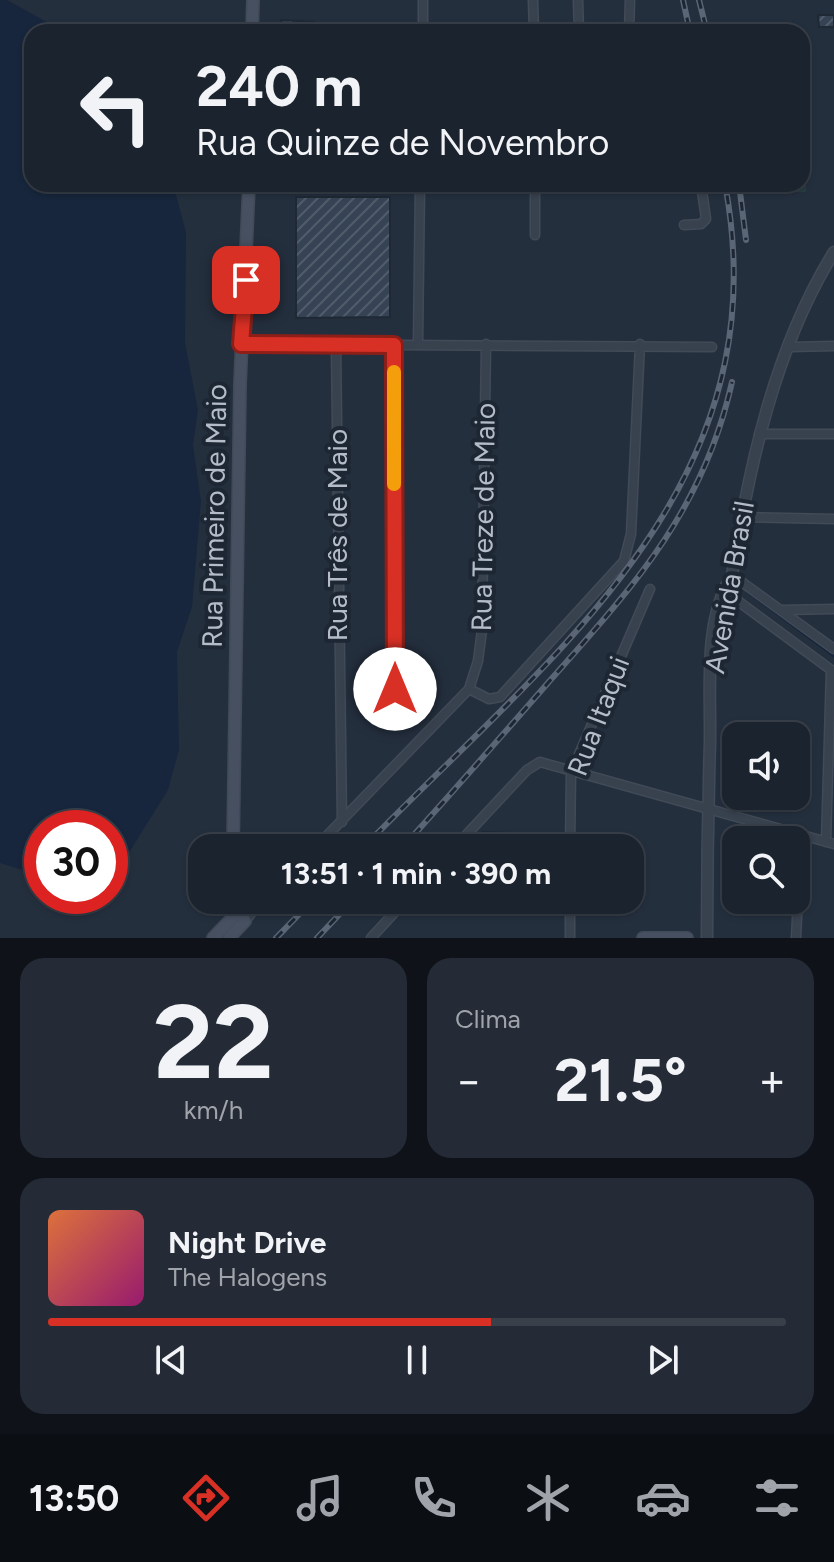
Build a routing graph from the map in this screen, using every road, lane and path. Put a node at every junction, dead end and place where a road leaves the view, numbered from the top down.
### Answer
1 (253, 0) edge
2 (423, 0) edge
3 (533, 0) edge
4 (578, 0) edge
5 (630, 0) edge
6 (252, 24) edge
7 (423, 24) edge
8 (534, 24) edge
9 (579, 24) edge
10 (629, 24) edge
11 (249, 192) edge
12 (420, 192) edge
13 (535, 192) edge
14 (702, 192) edge
15 (684, 225) dead end
16 (535, 235) dead end
17 (834, 252) edge
18 (241, 344) junction
19 (418, 344) junction
20 (486, 344) junction
21 (640, 344) junction
22 (336, 345) junction
23 (394, 345) junction
24 (834, 346) edge
25 (712, 347) dead end
26 (791, 347) junction
27 (759, 434) junction
28 (834, 434) edge
29 (741, 517) junction
30 (834, 519) edge
31 (732, 575) junction
32 (650, 589) dead end
33 (723, 590) junction
34 (834, 609) edge
35 (781, 610) junction
36 (834, 649) edge
37 (832, 671) edge
38 (395, 689) dead end
39 (469, 689) junction
40 (571, 773) junction
41 (708, 810) junction
42 (342, 822) junction
43 (763, 826) edge
44 (233, 834) edge
45 (330, 834) edge
46 (468, 834) edge
47 (570, 834) edge
48 (810, 839) edge
49 (830, 843) edge
50 (240, 914) edge
51 (245, 914) edge
52 (393, 914) edge
53 (570, 914) edge
54 (797, 914) edge
55 (241, 917) junction
56 (213, 938) edge
57 (229, 938) edge
58 (371, 938) edge
59 (570, 938) edge
60 (643, 938) edge
61 (687, 938) edge
62 (707, 938) edge
63 (796, 938) edge

1 - 6 main road
2 - 7 street
3 - 8 street
4 - 9 street
5 - 10 street
11 - 18 main road, Rua Primeiro de Maio
12 - 19 street
13 - 16 street
14 - 15 street
17 - 26 street, Avenida Brasil
18 - 22 street
18 - 44 main road, Rua Primeiro de Maio
19 - 20 street
19 - 23 street
20 - 21 street
20 - 39 street, Rua Treze de Maio
21 - 25 street
21 - 39 street
22 - 23 street
22 - 42 street, Rua Três de Maio
23 - 38 street
24 - 26 street
26 - 27 street, Avenida Brasil
27 - 28 street
27 - 29 street, Avenida Brasil
29 - 30 street
29 - 31 street, Avenida Brasil
31 - 33 street, Avenida Brasil
31 - 35 street
32 - 40 street, Rua Itaqui
33 - 37 street
33 - 41 street, Avenida Brasil
34 - 35 street
35 - 36 street
37 - 49 street
39 - 42 street
40 - 41 street
40 - 46 street
40 - 47 street, Rua Itaqui
41 - 43 street
41 - 62 street, Avenida Brasil
42 - 45 street
48 - 49 street
50 - 55 main road
51 - 55 street
52 - 58 street
53 - 59 street
54 - 63 street
55 - 56 main road
55 - 57 main road
60 - 61 main road

